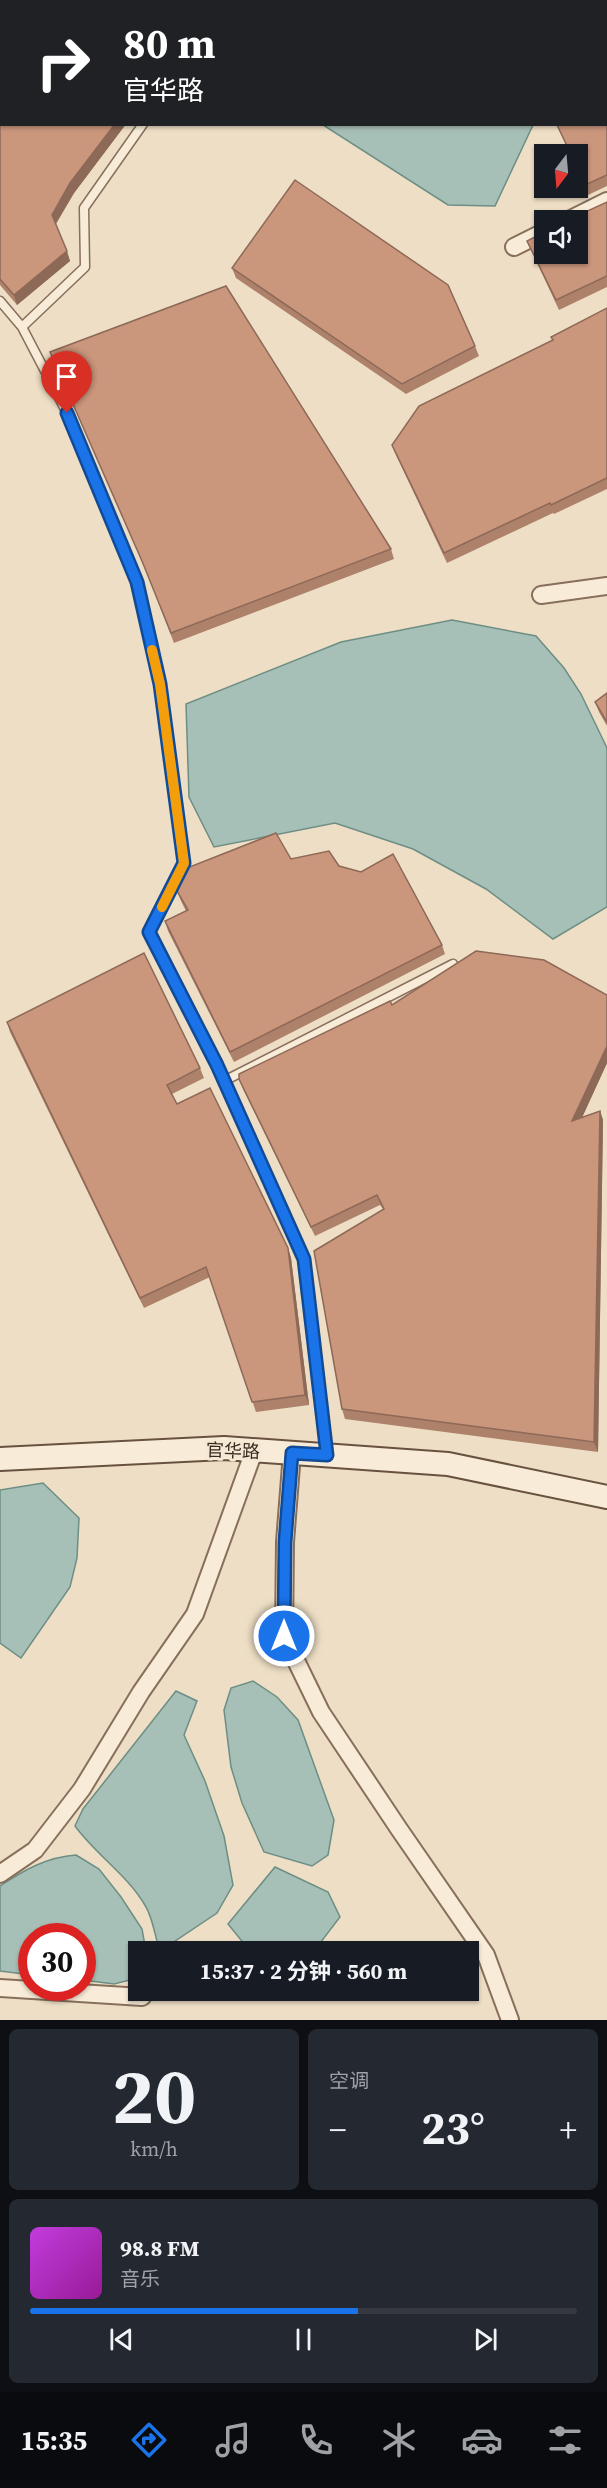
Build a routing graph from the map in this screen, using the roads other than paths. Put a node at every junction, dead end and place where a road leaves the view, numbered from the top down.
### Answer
1 (142, 126) edge
2 (607, 201) edge
3 (588, 210) edge
4 (534, 237) edge
5 (514, 248) dead end
6 (0, 301) edge
7 (22, 327) junction
8 (607, 586) edge
9 (541, 595) dead end
10 (453, 964) edge
11 (224, 1081) junction
12 (254, 1450) junction
13 (292, 1453) junction
14 (327, 1455) junction
15 (0, 1460) edge
16 (607, 1497) edge
17 (0, 1874) edge
18 (0, 1988) edge
19 (128, 1996) edge
20 (510, 2020) edge

1 - 7 lane
2 - 3 street
4 - 5 street
6 - 7 lane
7 - 11 lane
8 - 9 street
10 - 11 lane
11 - 14 lane
12 - 13 main road, 官华路
12 - 15 main road, 官华路
12 - 17 street
13 - 14 main road, 官华路
13 - 20 street
14 - 16 main road, 官华路
18 - 19 street

